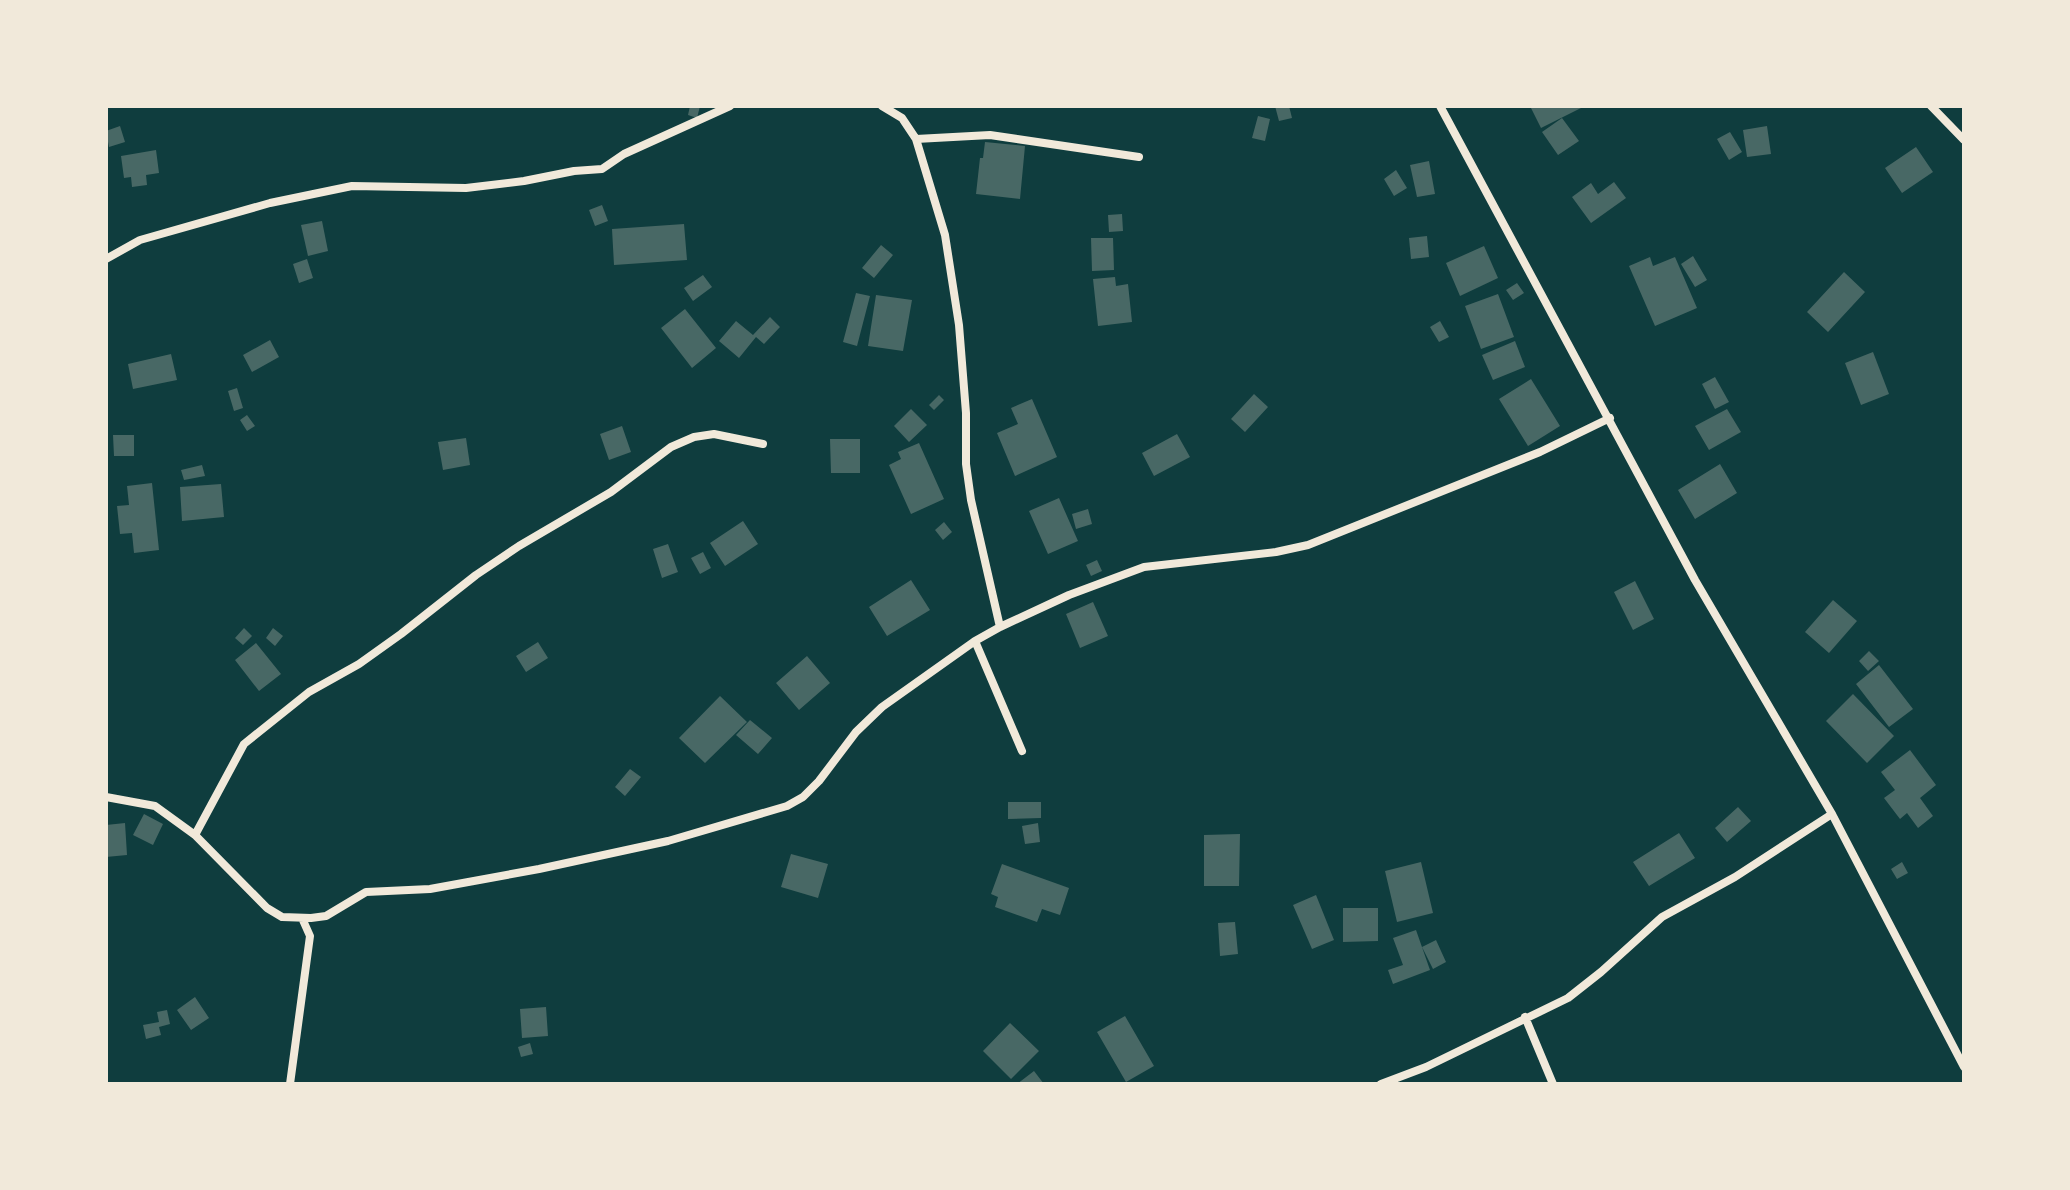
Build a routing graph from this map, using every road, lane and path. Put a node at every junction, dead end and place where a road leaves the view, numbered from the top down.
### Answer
1 (730, 106) edge
2 (882, 106) edge
3 (1440, 106) edge
4 (1931, 106) edge
5 (916, 139) junction
6 (1964, 140) edge
7 (1139, 157) dead end
8 (106, 259) edge
9 (1610, 418) junction
10 (763, 444) dead end
11 (1000, 627) junction
12 (975, 641) junction
13 (1022, 751) dead end
14 (106, 797) edge
15 (1832, 814) junction
16 (195, 835) junction
17 (302, 918) junction
18 (1525, 1017) junction
19 (1964, 1067) edge
20 (290, 1084) edge
21 (1381, 1084) edge
22 (1553, 1084) edge

1 - 8 street
2 - 5 street
3 - 9 street
4 - 6 street
5 - 7 street
5 - 11 street
9 - 11 street
9 - 15 street
10 - 16 street
11 - 12 street
12 - 13 street
12 - 17 street
14 - 16 street
15 - 18 street
15 - 19 street
16 - 17 street
17 - 20 street
18 - 21 street
18 - 22 street

